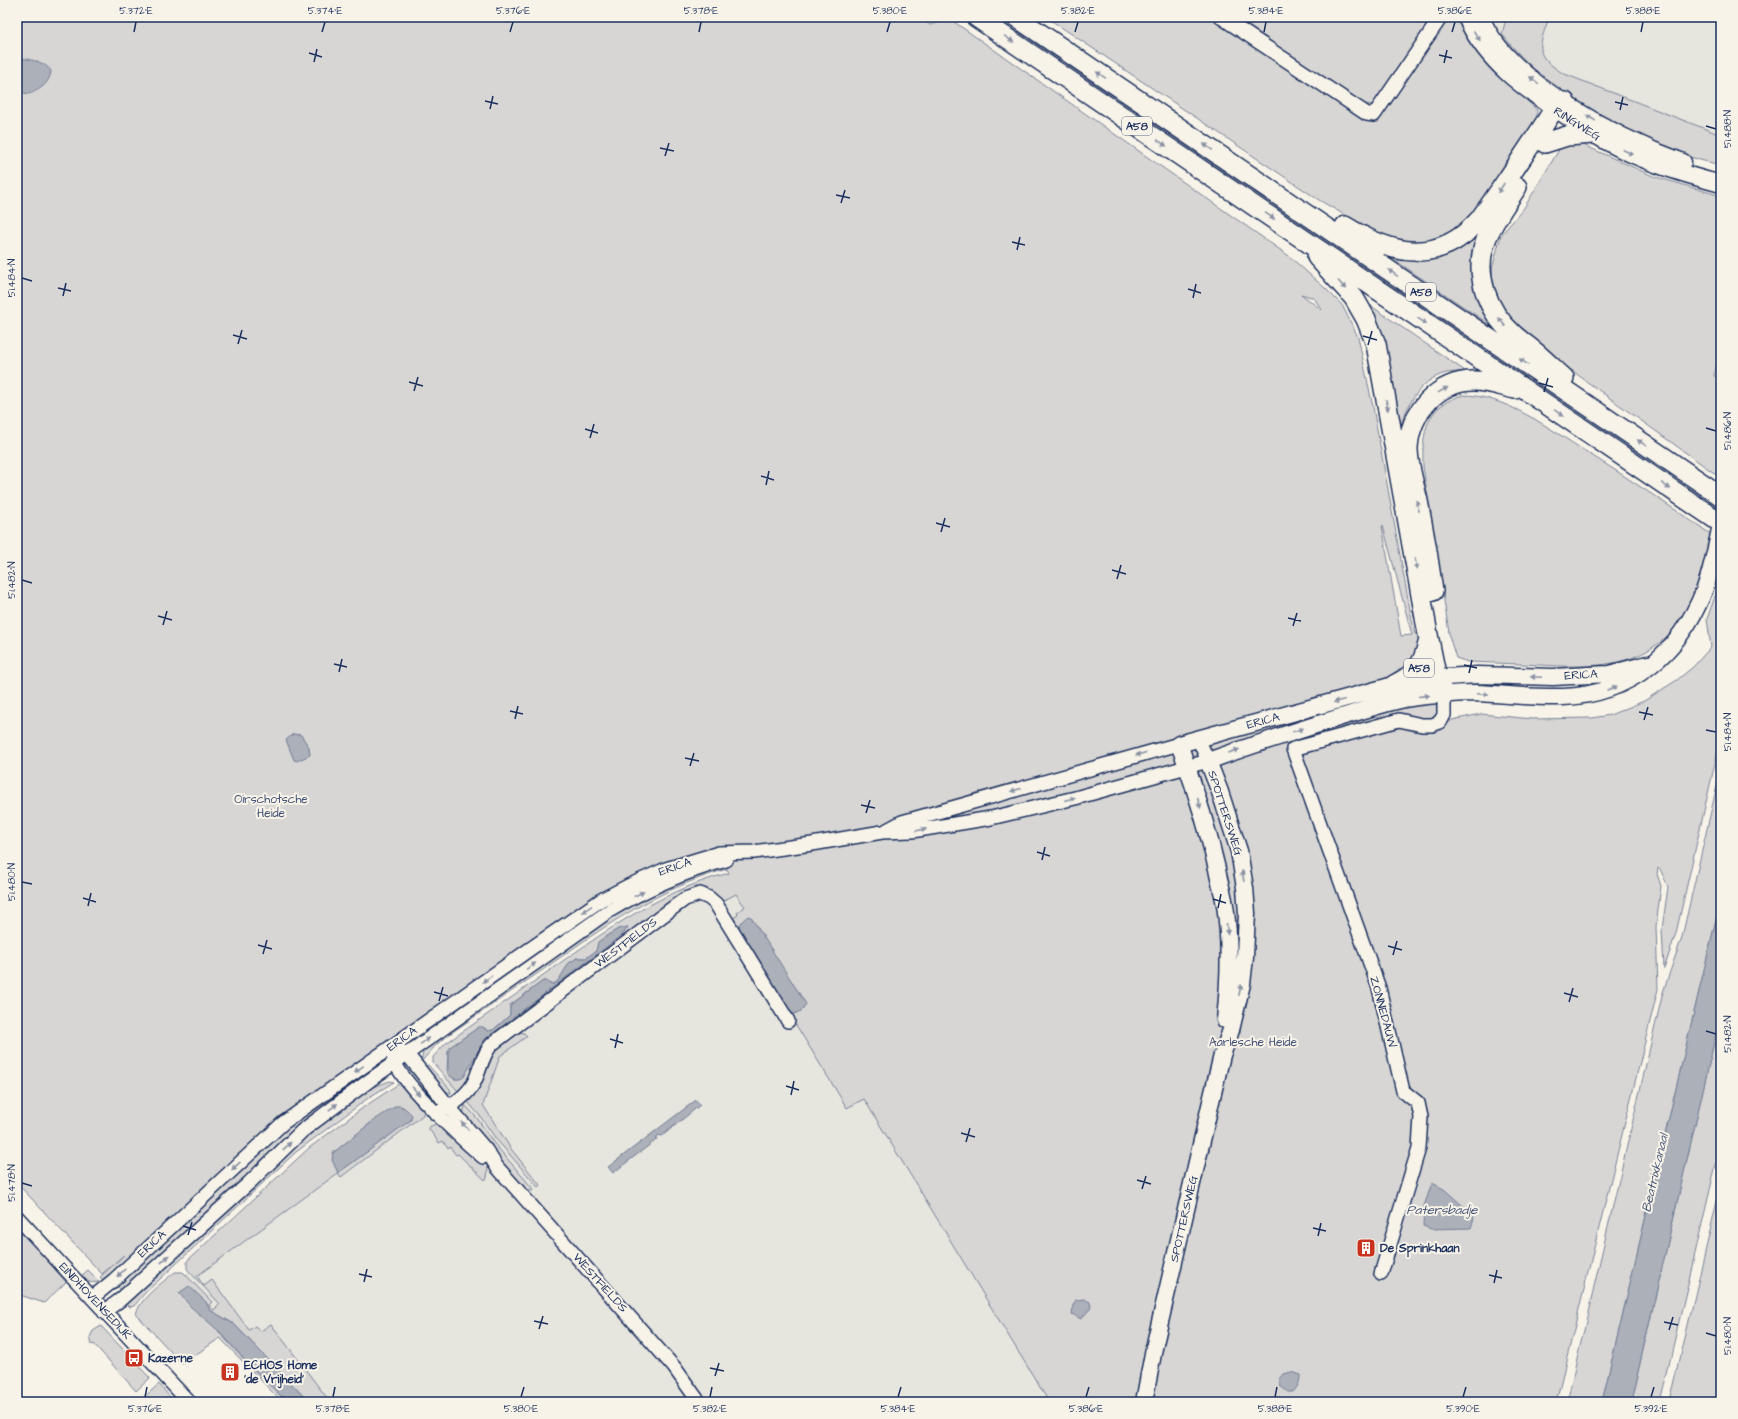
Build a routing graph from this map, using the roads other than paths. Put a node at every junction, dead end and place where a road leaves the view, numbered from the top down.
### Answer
1 (976, 17) edge
2 (1016, 17) edge
3 (1221, 17) edge
4 (1441, 17) edge
5 (1466, 17) edge
6 (1481, 17) edge
7 (1561, 109) junction
8 (1593, 134) junction
9 (1545, 143) junction
10 (1240, 169) junction
11 (1721, 172) edge
12 (1721, 184) edge
13 (1298, 235) junction
14 (1526, 391) junction
15 (1602, 415) junction
16 (1721, 496) edge
17 (1719, 523) edge
18 (1429, 640) junction
19 (1443, 684) junction
20 (1394, 685) junction
21 (1198, 738) junction
22 (1178, 744) junction
23 (1208, 760) junction
24 (1187, 766) junction
25 (882, 832) junction
26 (754, 852) junction
27 (788, 1021) dead end
28 (392, 1047) junction
29 (407, 1054) junction
30 (1222, 1055) junction
31 (394, 1064) junction
32 (449, 1107) junction
33 (436, 1114) junction
34 (497, 1167) junction
35 (17, 1217) edge
36 (1381, 1274) dead end
37 (92, 1298) junction
38 (104, 1312) junction
39 (1148, 1384) junction
40 (189, 1402) edge
41 (699, 1402) edge
42 (1144, 1402) edge
43 (1153, 1402) edge

1 -> 13 highway, A58
10 -> 2 highway, A58
3 - 4 street
5 -> 7 main road, RINGWEG
7 -> 6 main road, RINGWEG
7 - 8 main road, RINGWEG
7 - 9 highway, A58
7 -> 10 highway, A58
11 -> 7 main road, RINGWEG
8 - 9 highway
8 -> 12 main road, RINGWEG
15 -> 9 highway, A58
15 -> 10 highway, A58
13 -> 14 highway, A58
13 -> 18 highway, A58
14 -> 17 highway, A58
19 -> 14 highway, A58
16 -> 15 highway, A58
17 - 19 main road, ERICA
18 - 19 highway, A58
18 - 20 highway, A58
19 - 20 main road, ERICA
23 -> 19 main road, ERICA
19 - 36 street, ZONNEDAUW
20 -> 21 main road, ERICA
21 - 22 main road, ERICA
21 - 23 street, SPOTTERSWEG
22 - 24 main road, SPOTTERSWEG
22 -> 25 street, ERICA
23 - 24 street, ERICA
30 -> 23 main road, SPOTTERSWEG
25 -> 24 street, ERICA
24 -> 30 main road, SPOTTERSWEG
25 - 26 street, ERICA
26 -> 28 street, ERICA
29 -> 26 street, ERICA
27 - 32 street, WESTFIELDS
28 - 29 street, WESTFIELDS
28 - 31 street
28 -> 37 street, ERICA
29 - 31 street, ERICA
29 - 32 street, WESTFIELDS
30 - 39 main road, SPOTTERSWEG
31 -> 33 street, WESTFIELDS
38 -> 31 street, ERICA
32 - 33 street, WESTFIELDS
34 -> 32 street, WESTFIELDS
33 - 34 street, WESTFIELDS
34 - 41 street, WESTFIELDS
35 - 37 street, EINDHOVENSEDIJK
37 - 38 street, EINDHOVENSEDIJK
38 - 40 street, EINDHOVENSEDIJK
39 - 42 main road, SPOTTERSWEG
39 - 43 main road, SPOTTERSWEG

